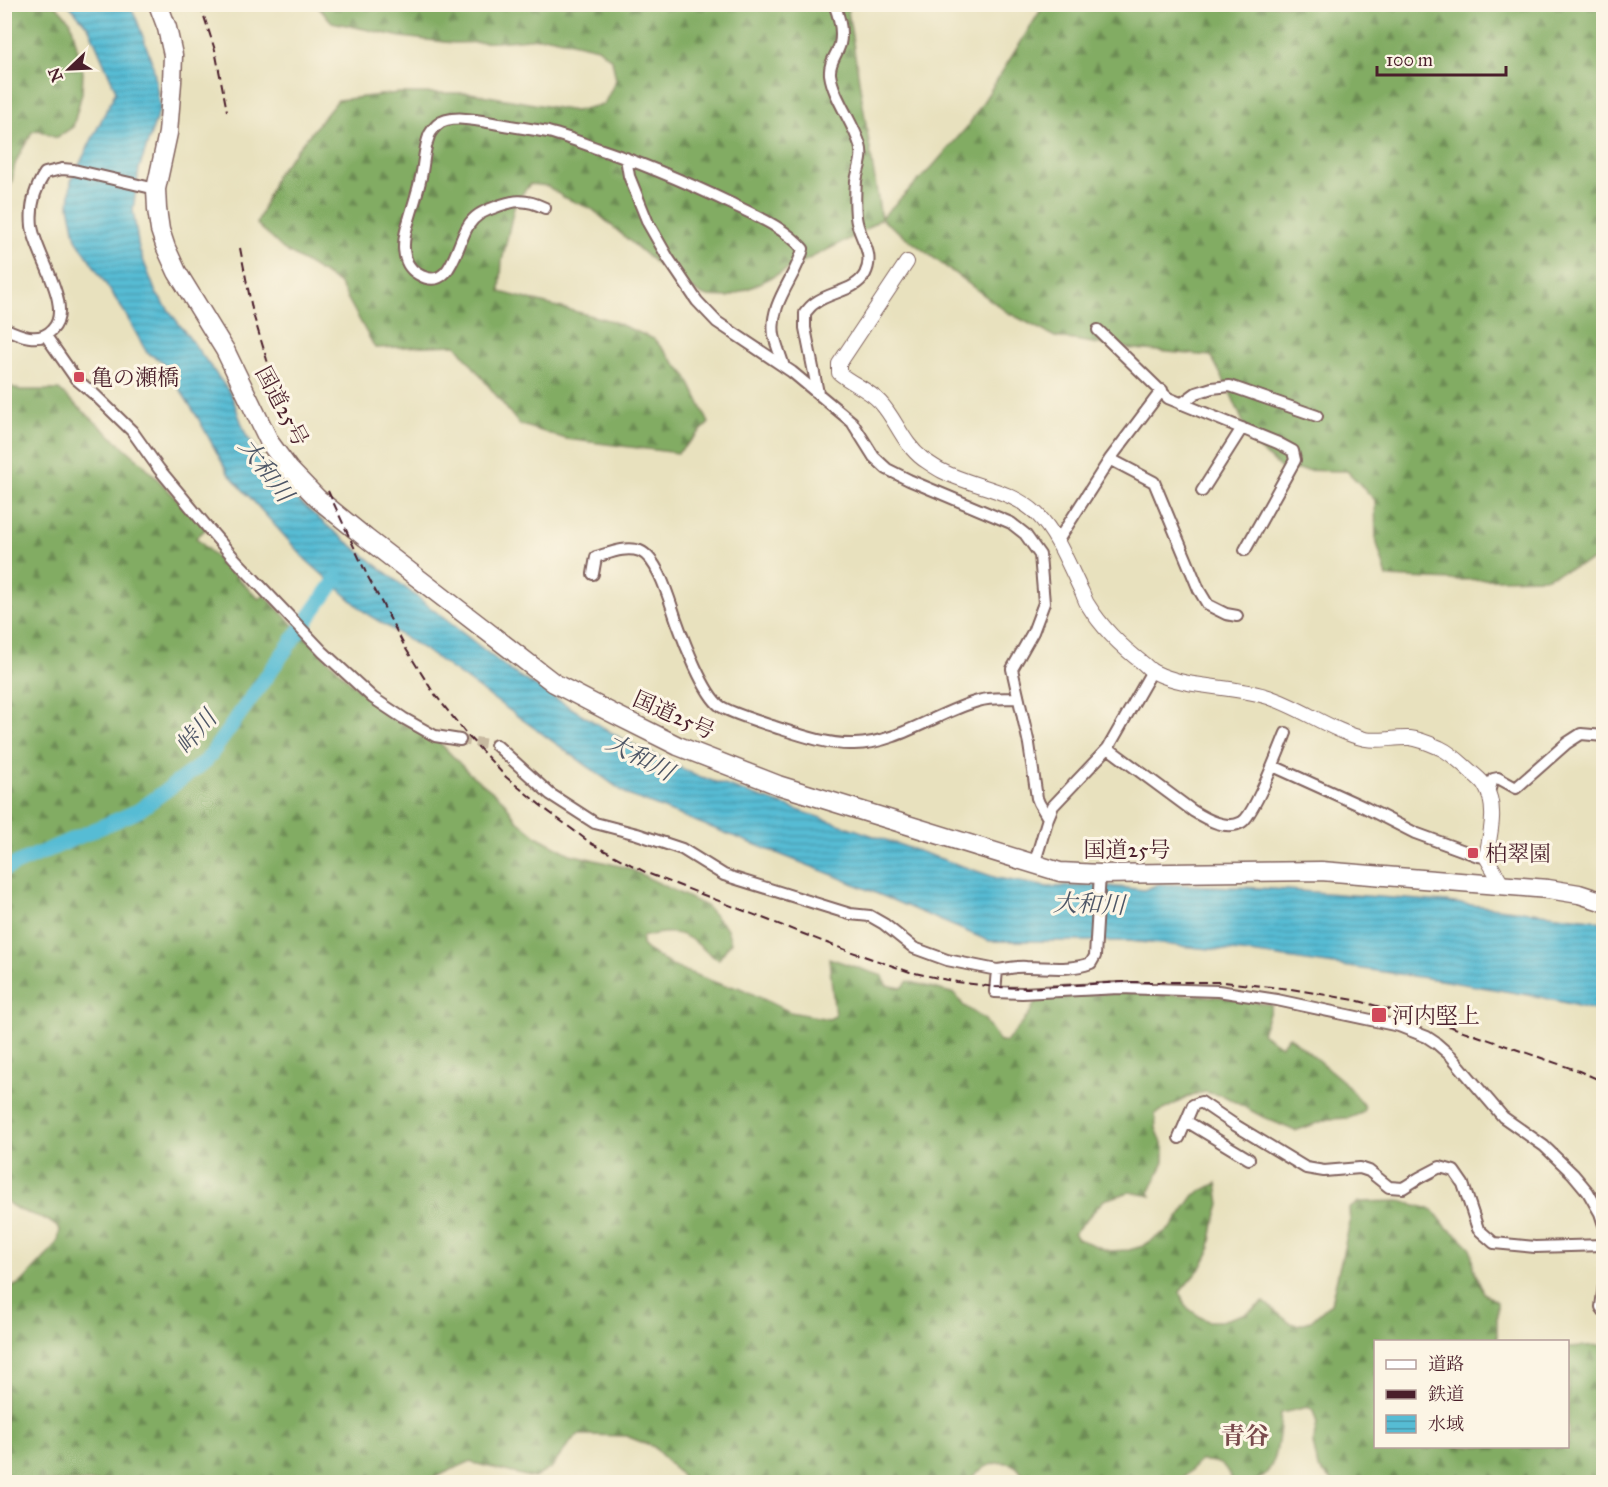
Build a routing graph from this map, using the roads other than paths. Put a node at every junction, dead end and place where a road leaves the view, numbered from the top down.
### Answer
1 (158, 4) edge
2 (834, 4) edge
3 (626, 158) junction
4 (152, 188) junction
5 (545, 208) dead end
6 (907, 261) dead end
7 (4, 328) edge
8 (1098, 330) dead end
9 (46, 336) junction
10 (784, 367) junction
11 (1162, 390) junction
12 (818, 393) junction
13 (1181, 404) junction
14 (1317, 416) dead end
15 (1242, 428) junction
16 (1110, 459) junction
17 (1203, 490) dead end
18 (1057, 542) junction
19 (1245, 550) dead end
20 (593, 574) dead end
21 (1237, 616) dead end
22 (1152, 671) junction
23 (1018, 698) junction
24 (1286, 733) dead end
25 (1604, 736) edge
26 (460, 740) tunnel mouth
27 (496, 745) tunnel mouth
28 (1108, 748) junction
29 (1273, 766) junction
30 (1488, 795) junction
31 (1048, 818) junction
32 (1486, 857) junction
33 (1034, 865) junction
34 (1100, 882) junction
35 (1503, 886) junction
36 (1604, 902) edge
37 (997, 970) junction
38 (1186, 1121) junction
39 (1179, 1138) dead end
40 (1249, 1159) dead end
41 (1604, 1225) edge
42 (1604, 1245) edge
43 (1603, 1284) edge
44 (1604, 1311) edge

1 - 4 highway, 国道25号
2 - 12 street
3 - 5 street
3 - 10 street
3 - 10 street
4 - 9 street
4 - 33 highway, 国道25号
6 - 18 street
7 - 9 street
8 - 11 street
9 - 26 street
10 - 12 street
11 - 13 street
11 - 16 street
12 - 23 street
13 - 14 street
13 - 15 street
15 - 17 street
15 - 19 street
16 - 18 street
16 - 21 street
18 - 22 street
20 - 23 street
22 - 28 street
22 - 30 street
23 - 31 street
24 - 29 street
25 - 30 street
27 - 37 street
28 - 29 street
28 - 31 street
29 - 32 street
30 - 32 street
31 - 33 street
32 - 35 street
33 - 34 highway, 国道25号
34 - 35 highway, 国道25号
34 - 37 street
35 - 36 highway, 国道25号
37 - 41 street
38 - 39 street
38 - 40 street
38 - 42 street
43 - 44 street

